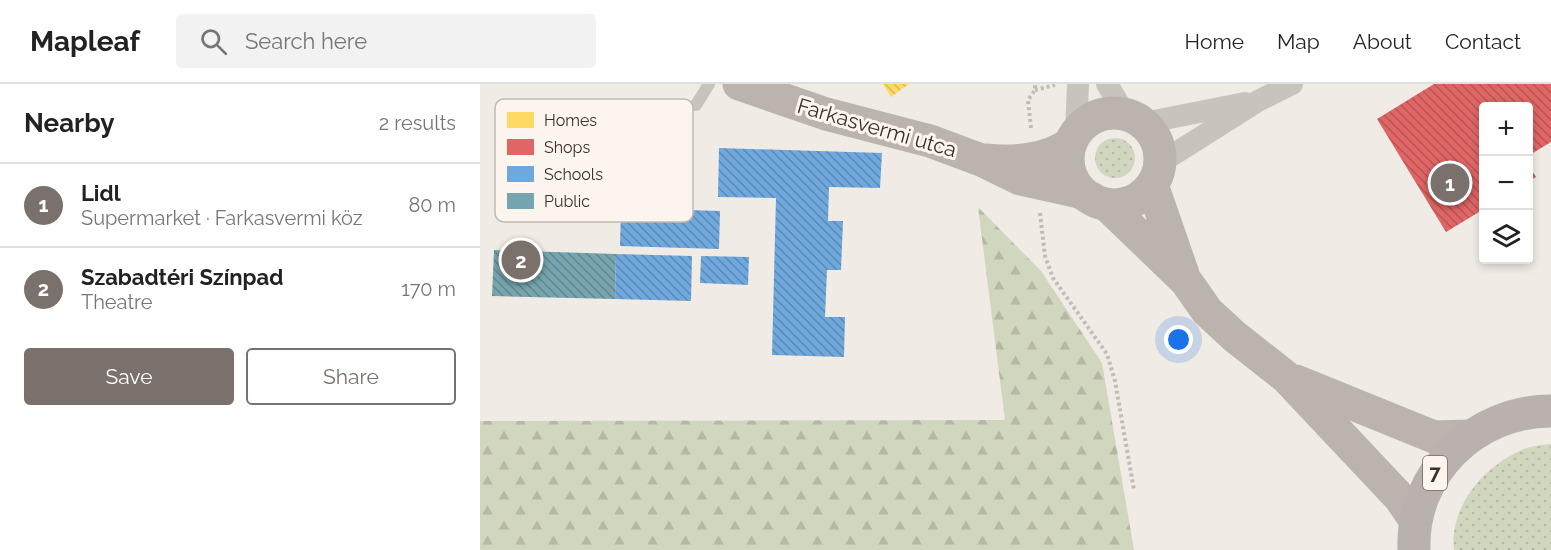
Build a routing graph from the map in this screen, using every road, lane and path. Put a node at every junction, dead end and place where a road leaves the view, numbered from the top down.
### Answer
1 (709, 84) edge
2 (739, 84) edge
3 (1057, 84) edge
4 (1078, 84) edge
5 (1107, 84) edge
6 (1292, 84) edge
7 (1035, 90) dead end
8 (1258, 101) junction
9 (696, 105) dead end
10 (1134, 119) junction
11 (1074, 138) junction
12 (981, 160) junction
13 (1156, 174) junction
14 (1038, 202) dead end
15 (1099, 202) junction
16 (1186, 281) junction
17 (1286, 377) junction
18 (1551, 411) edge
19 (1470, 436) junction
20 (1134, 490) dead end
21 (1415, 535) edge

1 - 9 lane
2 - 12 street, Farkasvermi utca
3 - 7 path
4 - 11 street
5 - 10 street
6 - 8 street
8 - 10 street
8 - 13 street
10 - 11 street
10 - 13 street
11 - 12 street, Farkasvermi utca
11 - 15 street
12 - 15 street, Farkasvermi utca
13 - 15 street
13 - 16 street
14 - 20 path
15 - 16 street
16 - 17 street
17 - 19 street
17 - 21 street
18 - 19 main road, 7
19 - 21 main road, 7

